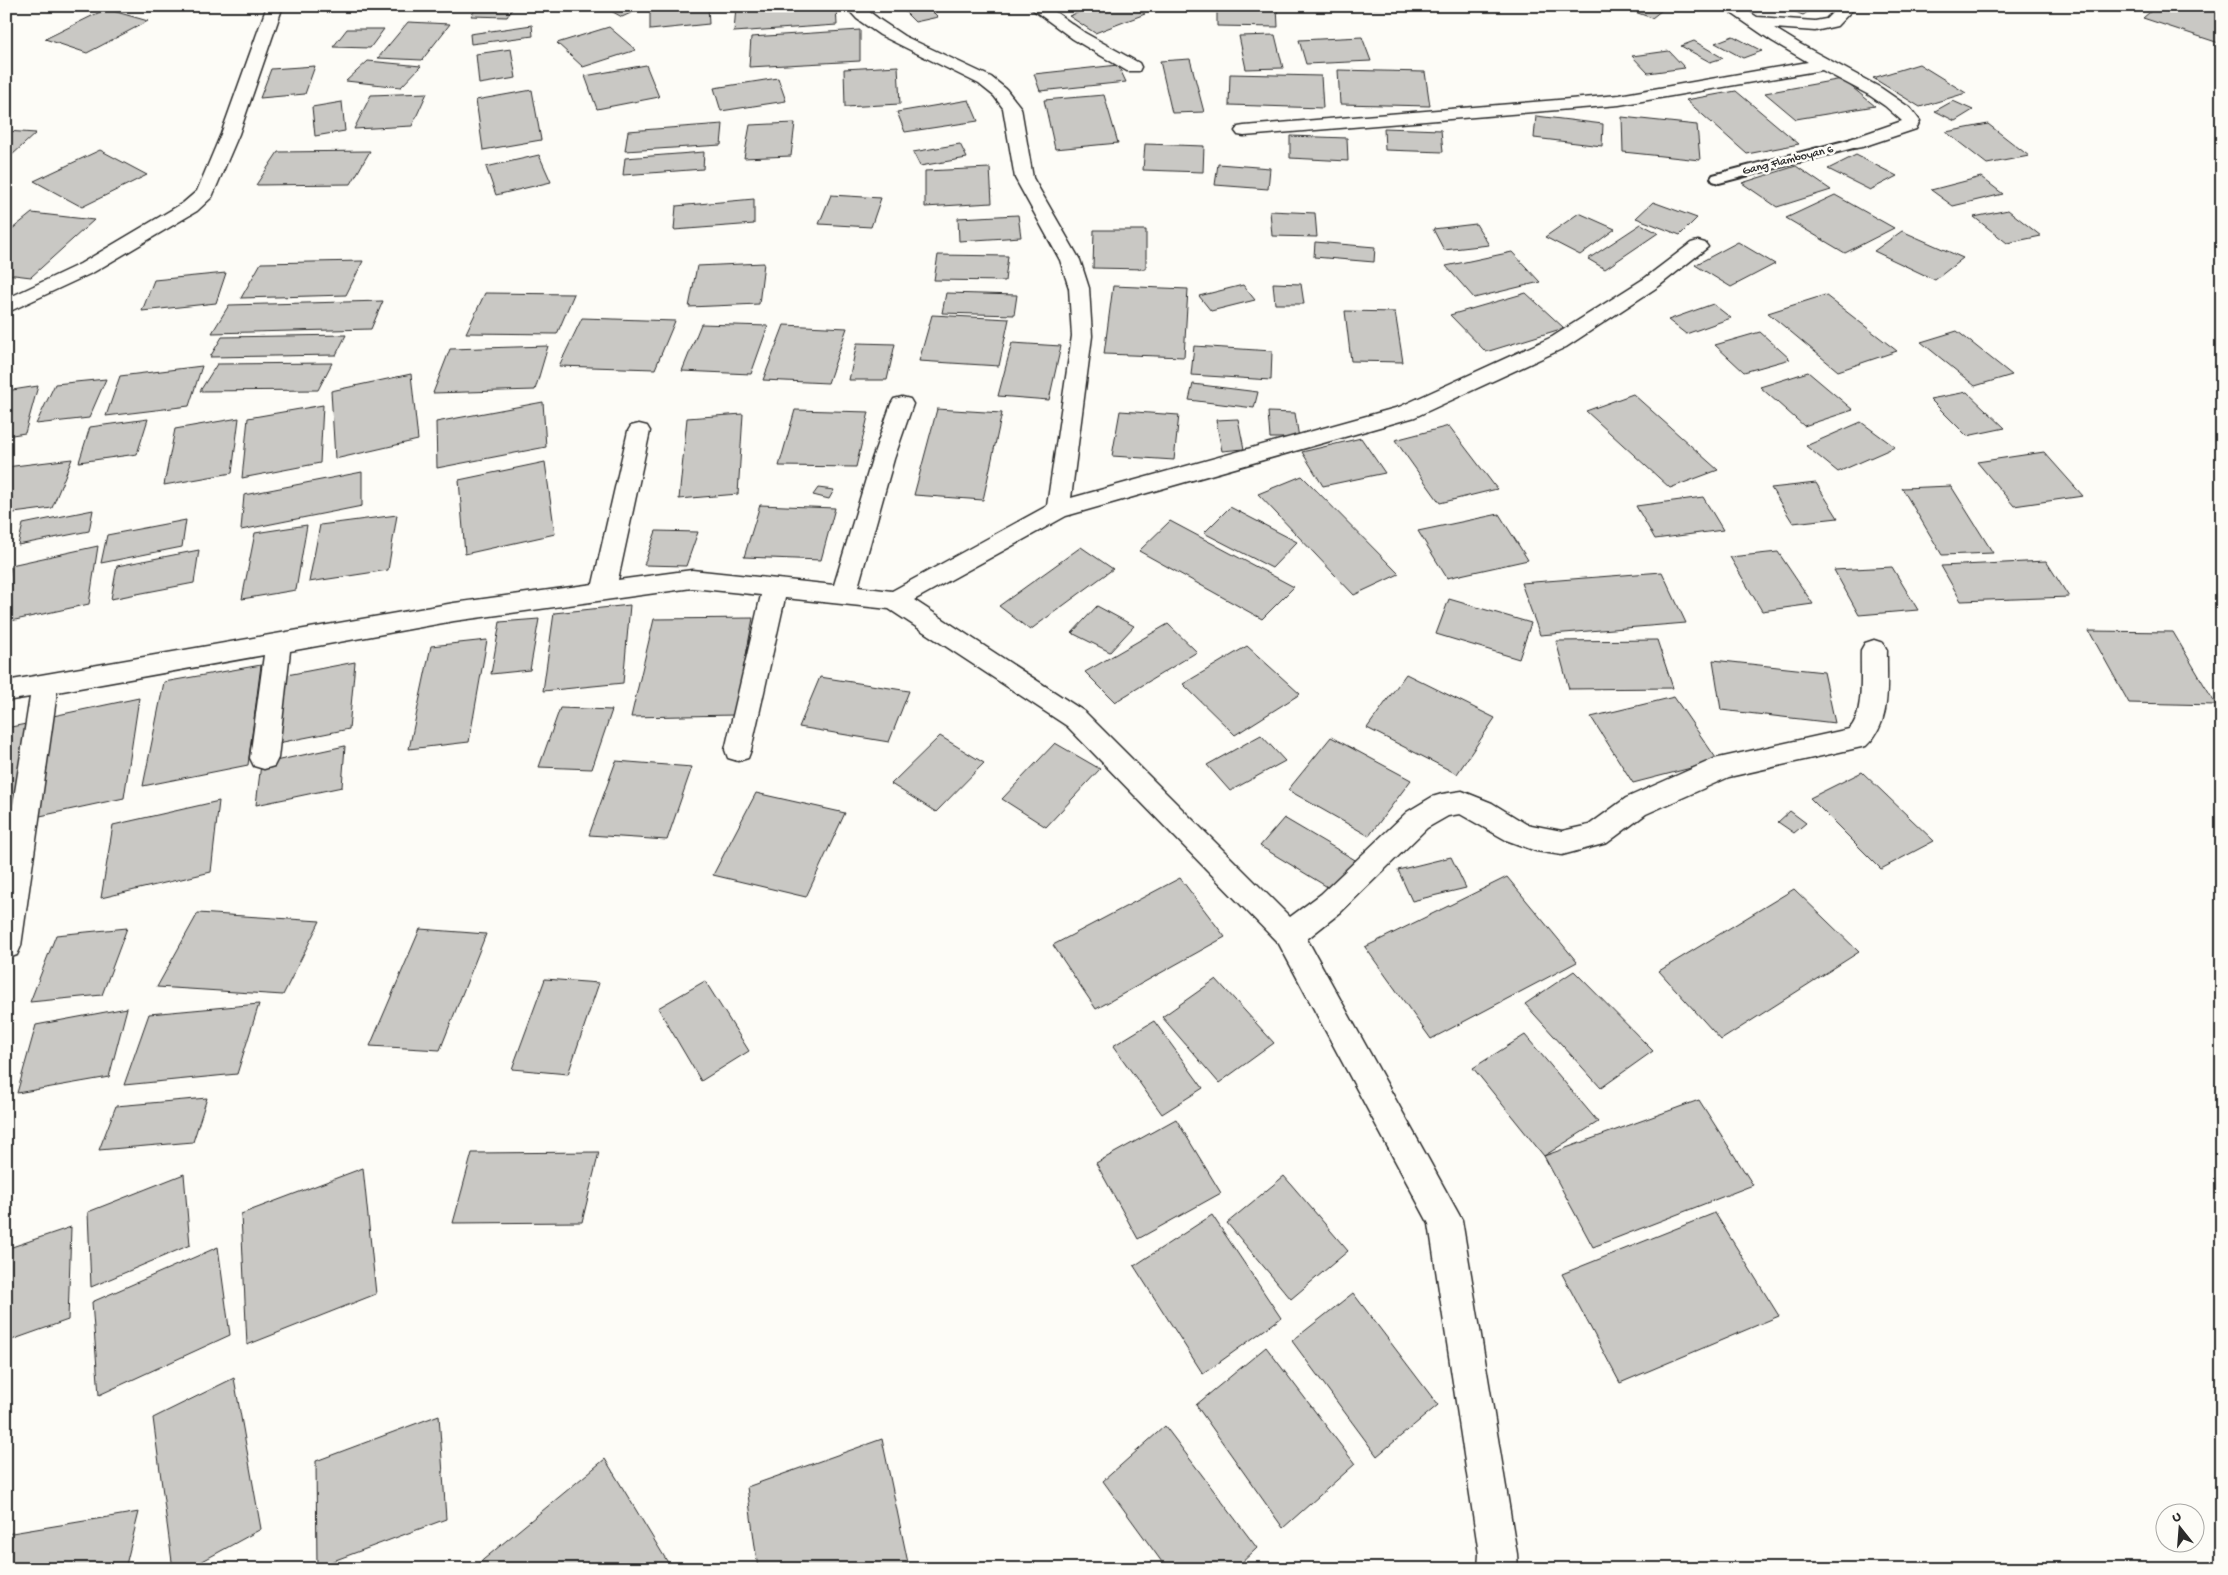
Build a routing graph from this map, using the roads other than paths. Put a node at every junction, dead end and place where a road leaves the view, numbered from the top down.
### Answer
1 (275, 6) edge
2 (853, 6) edge
3 (1036, 6) edge
4 (1729, 6) edge
5 (1848, 6) edge
6 (1752, 21) junction
7 (1828, 64) junction
8 (1133, 67) dead end
9 (1244, 131) dead end
10 (1856, 143) joint
11 (1720, 178) dead end
12 (1698, 247) dead end
13 (6, 291) edge
14 (31, 296) junction
15 (6, 307) edge
16 (902, 404) dead end
17 (639, 431) dead end
18 (1058, 510) junction
19 (776, 588) junction
20 (603, 592) junction
21 (843, 595) junction
22 (895, 600) junction
23 (278, 643) junction
24 (1874, 650) dead end
25 (46, 684) junction
26 (6, 691) edge
27 (738, 750) dead end
28 (264, 758) dead end
29 (1289, 935) junction
30 (6, 946) edge
31 (1498, 1569) edge

1 - 14 street
2 - 18 street
3 - 8 street
4 - 6 street
5 - 6 street
6 - 7 street
7 - 9 street
7 - 10 street
10 - 11 lane, Gang Flamboyan 6
12 - 18 street
13 - 14 street
14 - 15 street
16 - 21 street
17 - 20 street
18 - 22 street
19 - 20 street
19 - 21 street
19 - 27 street
20 - 23 street
21 - 22 street
22 - 29 street
23 - 25 street
23 - 28 street
24 - 29 street
25 - 26 street
25 - 30 street
29 - 31 street

